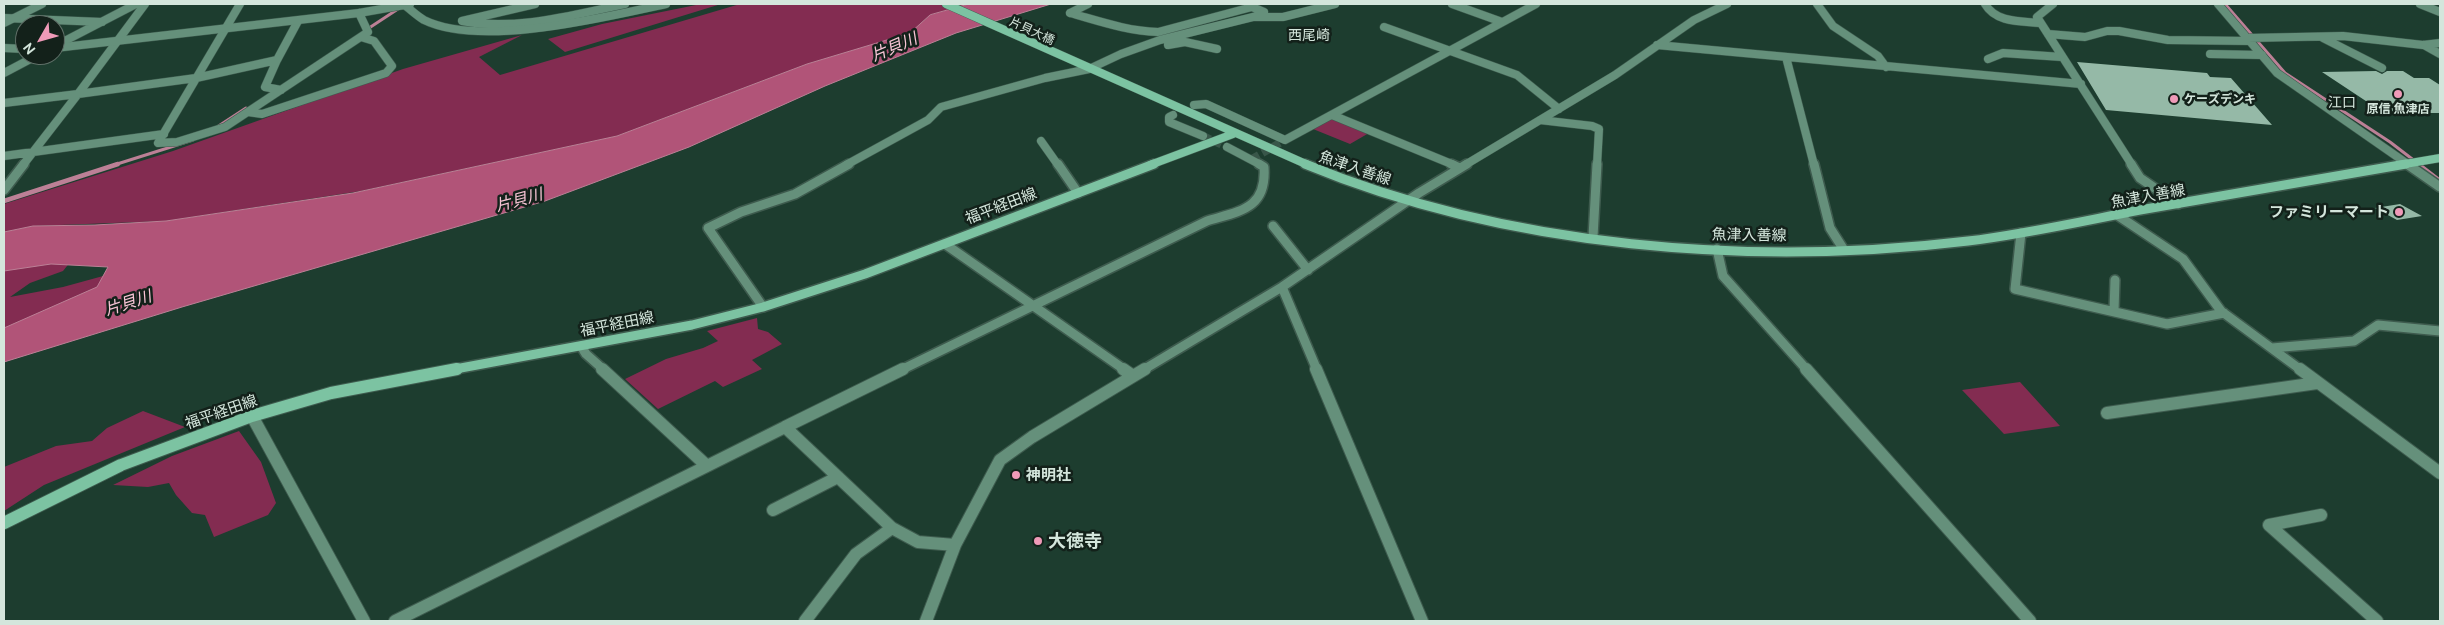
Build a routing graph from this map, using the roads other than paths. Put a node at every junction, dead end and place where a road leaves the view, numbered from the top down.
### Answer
1 (42, 4) edge
2 (136, 4) edge
3 (145, 4) edge
4 (240, 4) edge
5 (406, 4) edge
6 (535, 4) edge
7 (625, 4) edge
8 (666, 4) edge
9 (946, 4) edge
10 (1088, 4) edge
11 (1335, 4) edge
12 (1452, 4) edge
13 (1536, 4) edge
14 (1727, 4) edge
15 (1817, 4) edge
16 (1985, 4) edge
17 (2053, 4) edge
18 (2218, 4) edge
19 (2420, 4) edge
20 (513, 6) edge
21 (2440, 12) edge
22 (359, 13) junction
23 (20, 15) edge
24 (1253, 17) junction
25 (65, 20) edge
26 (298, 21) junction
27 (102, 22) junction
28 (1502, 22) junction
29 (2040, 23) junction
30 (1384, 27) dead end
31 (225, 29) junction
32 (2048, 34) junction
33 (2320, 36) junction
34 (361, 37) junction
35 (2250, 40) junction
36 (65, 42) edge
37 (115, 42) junction
38 (2440, 43) edge
39 (2423, 44) junction
40 (1657, 45) junction
41 (65, 46) edge
42 (1142, 48) junction
43 (1217, 49) dead end
44 (1450, 50) junction
45 (2210, 54) dead end
46 (2440, 54) edge
47 (2262, 55) junction
48 (2062, 57) junction
49 (1786, 58) junction
50 (1988, 59) dead end
51 (277, 60) junction
52 (19, 65) edge
53 (1080, 65) joint
54 (1886, 67) junction
55 (2382, 68) dead end
56 (1089, 70) junction
57 (4, 73) edge
58 (196, 78) junction
59 (2081, 84) junction
60 (281, 90) junction
61 (78, 94) junction
62 (4, 103) edge
63 (1194, 105) dead end
64 (1559, 109) junction
65 (248, 112) junction
66 (1173, 115) dead end
67 (1332, 115) junction
68 (1540, 120) junction
69 (164, 134) junction
70 (1233, 134) junction
71 (1203, 136) tunnel mouth
72 (1041, 140) dead end
73 (1227, 147) tunnel mouth
74 (32, 152) junction
75 (4, 156) edge
76 (2440, 158) edge
77 (2407, 164) junction
78 (1460, 168) junction
79 (2440, 187) edge
80 (4, 190) edge
81 (1078, 193) junction
82 (1411, 201) junction
83 (2178, 204) junction
84 (2117, 215) junction
85 (1273, 226) dead end
86 (2020, 233) junction
87 (1593, 237) junction
88 (945, 244) junction
89 (1717, 249) junction
90 (1844, 250) junction
91 (1308, 270) junction
92 (2115, 280) dead end
93 (1282, 287) junction
94 (1033, 305) junction
95 (763, 307) junction
96 (2114, 311) junction
97 (2224, 313) junction
98 (2440, 331) edge
99 (581, 346) junction
100 (2272, 348) junction
101 (1133, 376) junction
102 (2317, 383) junction
103 (2107, 414) dead end
104 (252, 416) junction
105 (785, 427) junction
106 (707, 466) junction
107 (2440, 473) edge
108 (838, 477) junction
109 (773, 510) dead end
110 (2321, 515) dead end
111 (4, 523) edge
112 (892, 528) junction
113 (955, 545) junction
114 (364, 621) edge
115 (395, 621) edge
116 (805, 621) edge
117 (926, 621) edge
118 (1422, 621) edge
119 (2030, 621) edge
120 (2377, 621) edge

1 - 23 street
2 - 27 street
3 - 37 street
4 - 31 street
5 - 8 street
5 - 22 street
6 - 20 street
7 - 20 street
9 - 53 main road, 片貝大橋
10 - 24 street
11 - 24 street
12 - 28 street
13 - 28 street
14 - 40 street
15 - 54 street
16 - 29 street
17 - 29 street
18 - 35 street
19 - 21 street
22 - 26 street
22 - 34 street
24 - 42 street
25 - 27 street
26 - 31 street
26 - 51 street
27 - 36 street
28 - 44 street
29 - 32 street
30 - 44 street
31 - 37 street
31 - 58 street
32 - 35 street
32 - 48 street
33 - 35 street
33 - 39 street
33 - 55 street
34 - 60 street
34 - 65 street
35 - 47 street
37 - 41 street
37 - 61 street
38 - 39 street
39 - 46 street
40 - 49 street
40 - 64 street
42 - 43 street
42 - 56 street
44 - 64 street
44 - 67 street
45 - 47 street
47 - 77 street
48 - 50 street
48 - 59 street
49 - 54 street
49 - 90 street
51 - 58 street
51 - 60 street
52 - 57 street
53 - 56 main road, 魚津入善線
54 - 59 street
56 - 70 main road, 魚津入善線
56 - 95 street
58 - 61 street
58 - 69 street
59 - 83 street
60 - 65 street
61 - 62 street
61 - 74 street
63 - 67 street
64 - 68 street
65 - 69 street
66 - 71 street
67 - 78 street
68 - 78 street
68 - 87 street
69 - 74 street
70 - 81 main road, 福平経田線
70 - 82 main road, 魚津入善線
72 - 81 street
73 - 94 street
74 - 75 street
74 - 80 street
76 - 77 main road, 魚津入善線
77 - 79 street
77 - 83 main road, 魚津入善線
78 - 82 street
81 - 88 main road, 福平経田線
82 - 87 main road, 魚津入善線
82 - 91 street
83 - 84 main road, 魚津入善線
84 - 86 main road, 魚津入善線
84 - 97 street
85 - 91 street
86 - 90 main road, 魚津入善線
86 - 96 street
87 - 89 main road, 魚津入善線
88 - 94 street
88 - 95 main road, 福平経田線
89 - 90 main road, 魚津入善線
89 - 119 street
91 - 93 street
92 - 96 street
93 - 101 street
93 - 118 street
94 - 101 street
94 - 105 street
95 - 99 main road, 福平経田線
96 - 97 street
97 - 100 street
98 - 100 street
99 - 104 main road, 福平経田線
99 - 106 street
100 - 102 street
101 - 113 street
102 - 103 street
102 - 107 street
104 - 111 main road, 福平経田線
104 - 114 street
105 - 106 street
105 - 108 street
106 - 115 street
108 - 109 street
108 - 112 street
110 - 120 street
112 - 113 street
112 - 116 street
113 - 117 street

